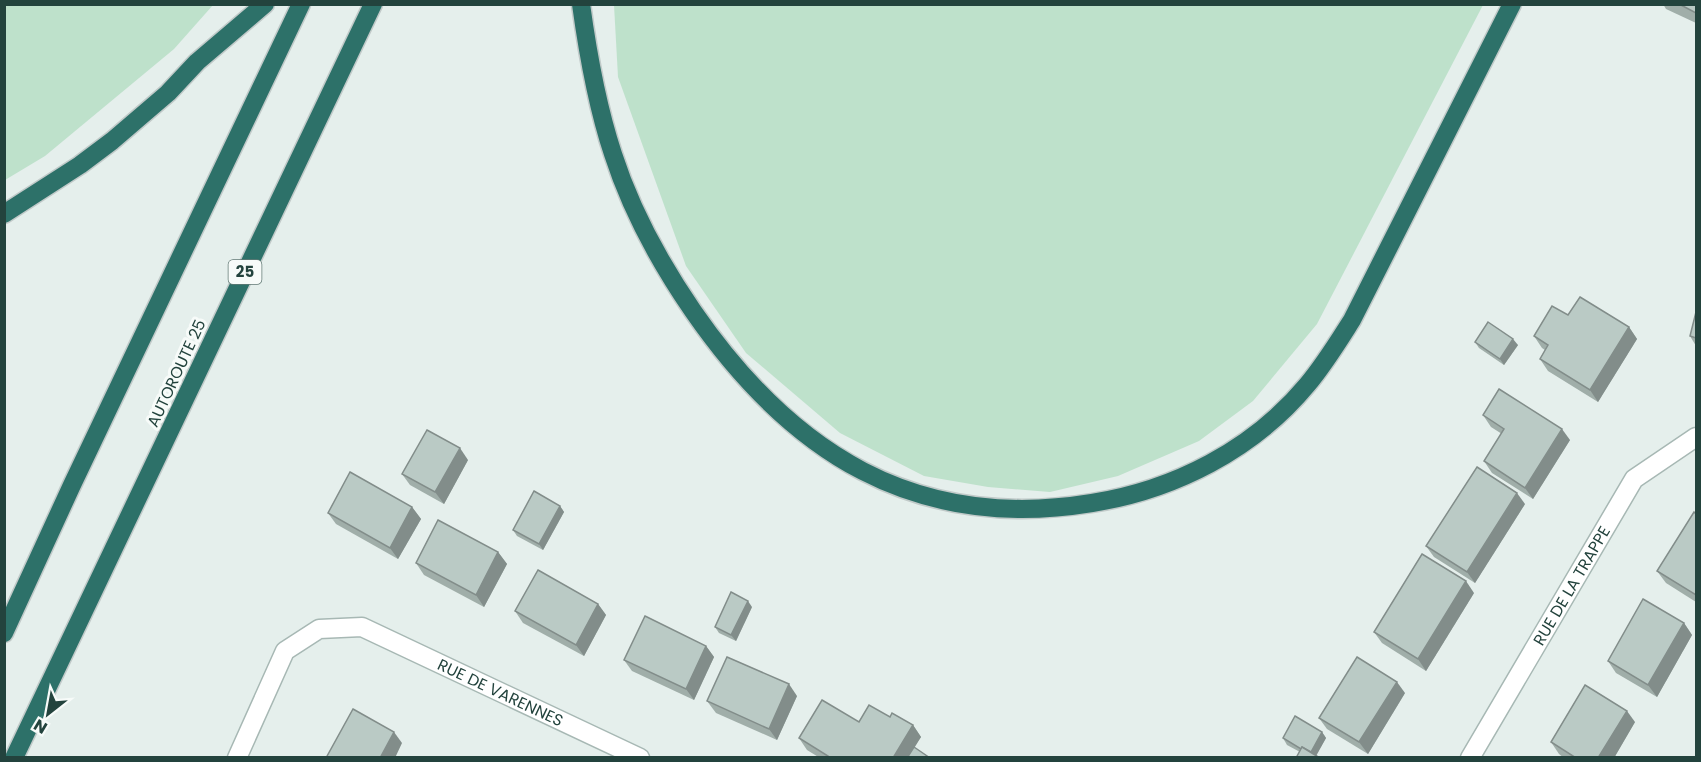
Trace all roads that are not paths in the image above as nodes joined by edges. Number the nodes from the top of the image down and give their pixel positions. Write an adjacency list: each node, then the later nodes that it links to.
1 (265, 4): 6 (highway)
2 (300, 4): 8 (highway)
3 (373, 4): 9 (highway, AUTOROUTE 25 / 25)
4 (580, 4): 5 (highway)
5 (1512, 4)
6 (4, 214)
7 (1696, 437): 12 (street, RUE DE LA TRAPPE)
8 (4, 633)
9 (14, 758)
10 (237, 758): 11 (street, RUE DE VARENNES)
11 (640, 758)
12 (1470, 758)

